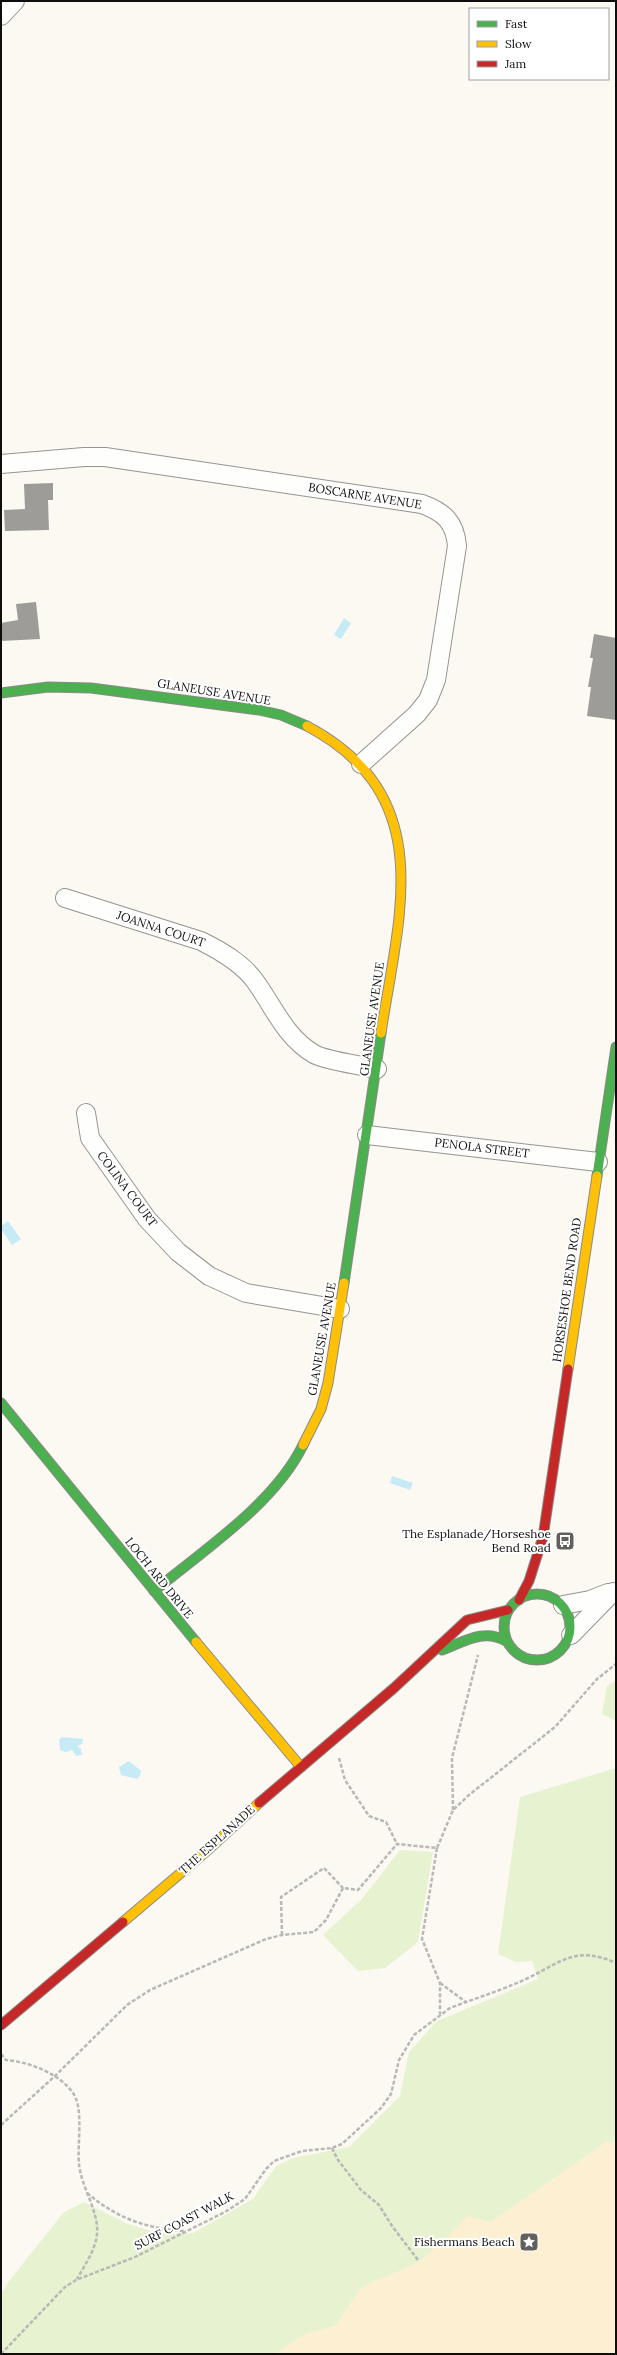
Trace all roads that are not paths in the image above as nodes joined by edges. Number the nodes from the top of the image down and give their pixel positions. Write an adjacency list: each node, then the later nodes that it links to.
1 (15, 1): 2 (street)
2 (1, 16)
3 (1, 464): 5 (street, BOSCARNE AVENUE)
4 (1, 693): 5 (street, GLANEUSE AVENUE)
5 (361, 764): 8 (street, GLANEUSE AVENUE)
6 (65, 898): 8 (street, JOANNA COURT)
7 (616, 1047): 11 (street, HORSESHOE BEND ROAD)
8 (377, 1068): 10 (street, GLANEUSE AVENUE)
9 (86, 1114): 12 (street, COLINA COURT)
10 (367, 1135): 11 (street, PENOLA STREET); 12 (street, GLANEUSE AVENUE)
11 (598, 1162): 14 (street, HORSESHOE BEND ROAD)
12 (340, 1309): 16 (street, GLANEUSE AVENUE)
13 (3, 1409): 16 (street, LOCH ARD DRIVE)
14 (543, 1537): 15 (street, HORSESHOE BEND ROAD); 19 (street, HORSESHOE BEND ROAD)
15 (544, 1566)
16 (154, 1591): 24 (street, LOCH ARD DRIVE)
17 (614, 1591): 18 (street); 21 (street)
18 (552, 1595): 19 (street); 21 (street)
19 (519, 1600): 20 (street)
20 (508, 1610): 22 (street); 23 (street, THE ESPLANADE)
21 (571, 1636): 22 (street)
22 (506, 1641): 23 (street, THE ESPLANADE)
23 (431, 1654): 24 (street, THE ESPLANADE)
24 (301, 1767): 25 (street, THE ESPLANADE)
25 (2, 2021)

